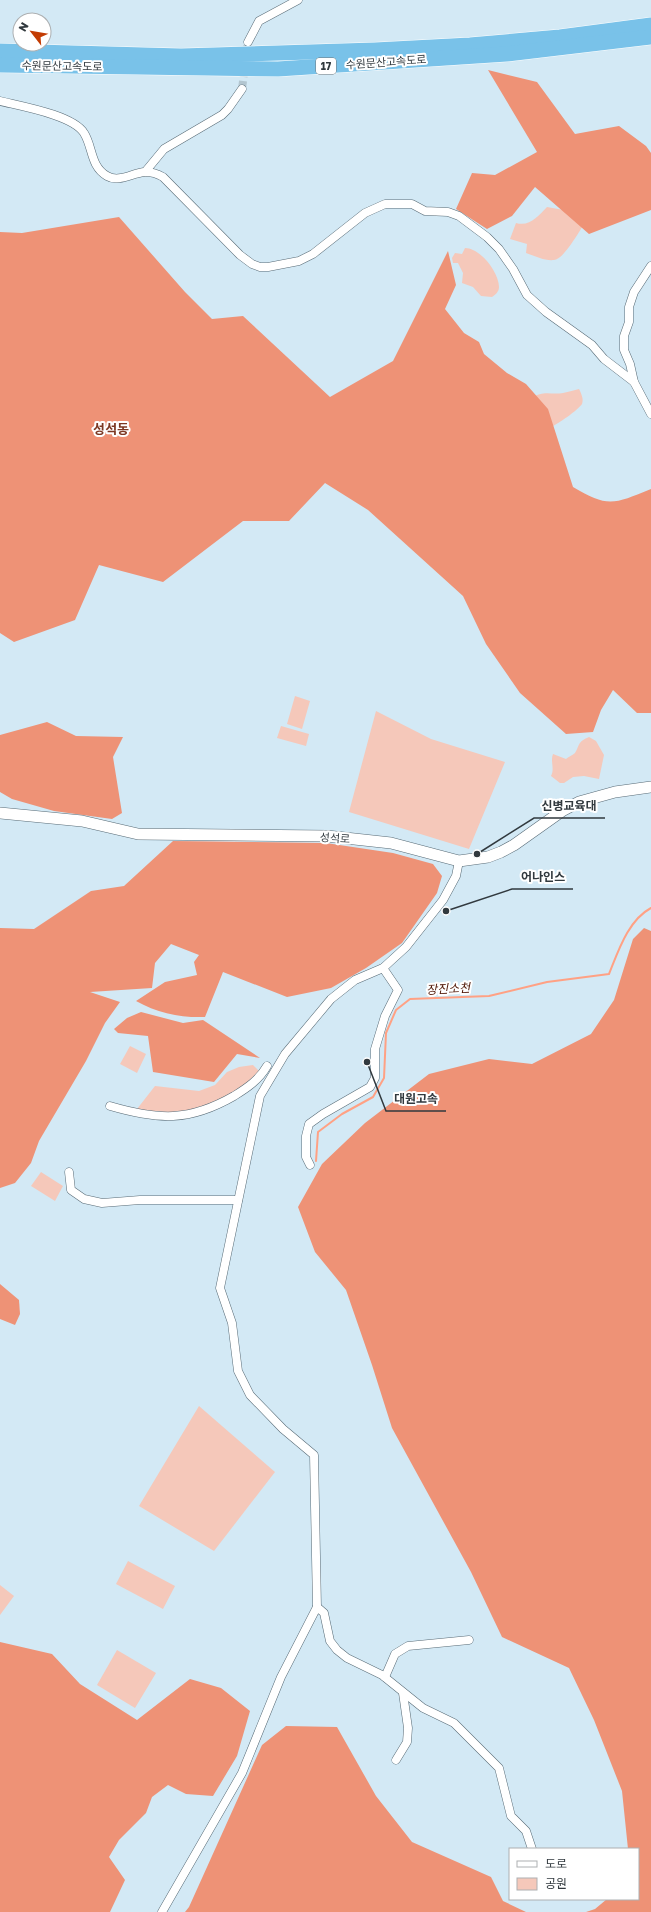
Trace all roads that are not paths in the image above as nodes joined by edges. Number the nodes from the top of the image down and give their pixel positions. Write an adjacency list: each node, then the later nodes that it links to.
1 (298, 0): 4 (street)
2 (651, 25): 5 (highway, 수원문산고속도로 / 17)
3 (651, 37): 6 (highway, 수원문산고속도로 / 17)
4 (248, 42)
5 (0, 51)
6 (0, 65)
7 (242, 89): 9 (street)
8 (0, 101): 9 (street)
9 (145, 172): 11 (street)
10 (651, 266): 11 (street)
11 (634, 382): 12 (street)
12 (651, 414)
13 (651, 787): 15 (street, 성석로)
14 (0, 813): 15 (street, 성석로)
15 (459, 861): 16 (street)
16 (383, 968): 19 (street); 21 (street)
17 (267, 1066): 18 (street)
18 (110, 1106)
19 (310, 1165)
20 (69, 1172): 21 (street)
21 (238, 1200): 22 (street)
22 (318, 1608): 24 (street); 28 (street)
23 (469, 1640): 24 (street)
24 (384, 1677): 25 (street)
25 (403, 1692): 26 (street); 27 (street)
26 (396, 1760)
27 (532, 1848)
28 (162, 1912)

